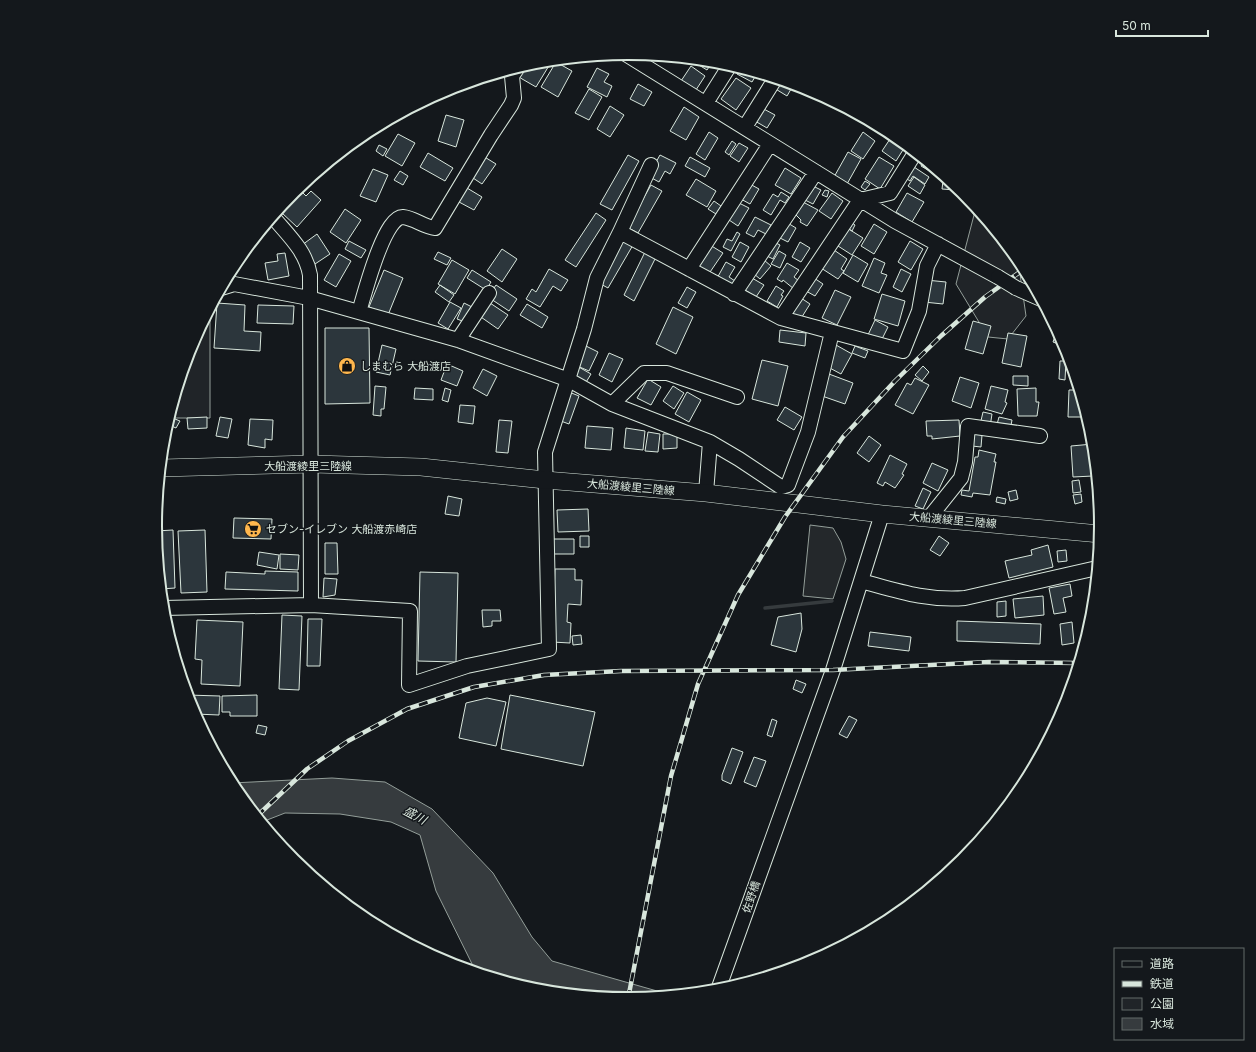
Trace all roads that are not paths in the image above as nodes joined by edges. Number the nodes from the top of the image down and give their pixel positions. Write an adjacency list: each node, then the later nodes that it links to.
1 (648, 61): 5 (street)
2 (726, 71): 5 (street)
3 (513, 75): 21 (street)
4 (772, 83): 6 (street)
5 (706, 103): 6 (street)
6 (744, 127): 7 (street)
7 (770, 144): 10 (street); 15 (street)
8 (912, 156): 11 (street)
9 (650, 165): 13 (street)
10 (816, 172): 11 (street); 18 (street)
11 (860, 200): 14 (street); 22 (street)
12 (276, 221): 20 (street)
13 (620, 232): 15 (street); 25 (street)
14 (938, 244): 19 (street, bridge); 23 (street)
15 (689, 270): 18 (street)
16 (229, 286): 20 (street)
17 (489, 293): 24 (street)
18 (734, 294): 22 (street)
19 (1034, 296)
20 (309, 298): 21 (street); 30 (street)
21 (359, 312): 24 (street)
22 (781, 318): 23 (street)
23 (832, 332): 29 (street)
24 (458, 340): 25 (street)
25 (569, 380): 27 (street); 32 (street)
26 (737, 396): 27 (street)
27 (612, 404): 29 (street)
28 (1040, 436): 35 (street)
29 (710, 442): 33 (street)
30 (312, 464): 31 (main road, 大船渡綾里三陸線); 32 (main road, 大船渡綾里三陸線); 39 (street)
31 (166, 468)
32 (545, 480): 33 (main road, 大船渡綾里三陸線); 39 (street)
33 (706, 493): 34 (main road, 大船渡綾里三陸線)
34 (882, 514): 35 (main road, 大船渡綾里三陸線); 38 (street, 佐野橋)
35 (929, 518): 36 (main road, 大船渡綾里三陸線)
36 (1094, 533)
37 (1092, 569): 38 (street)
38 (861, 581): 41 (street, 佐野橋)
39 (311, 605): 40 (street)
40 (169, 608)
41 (721, 983)

